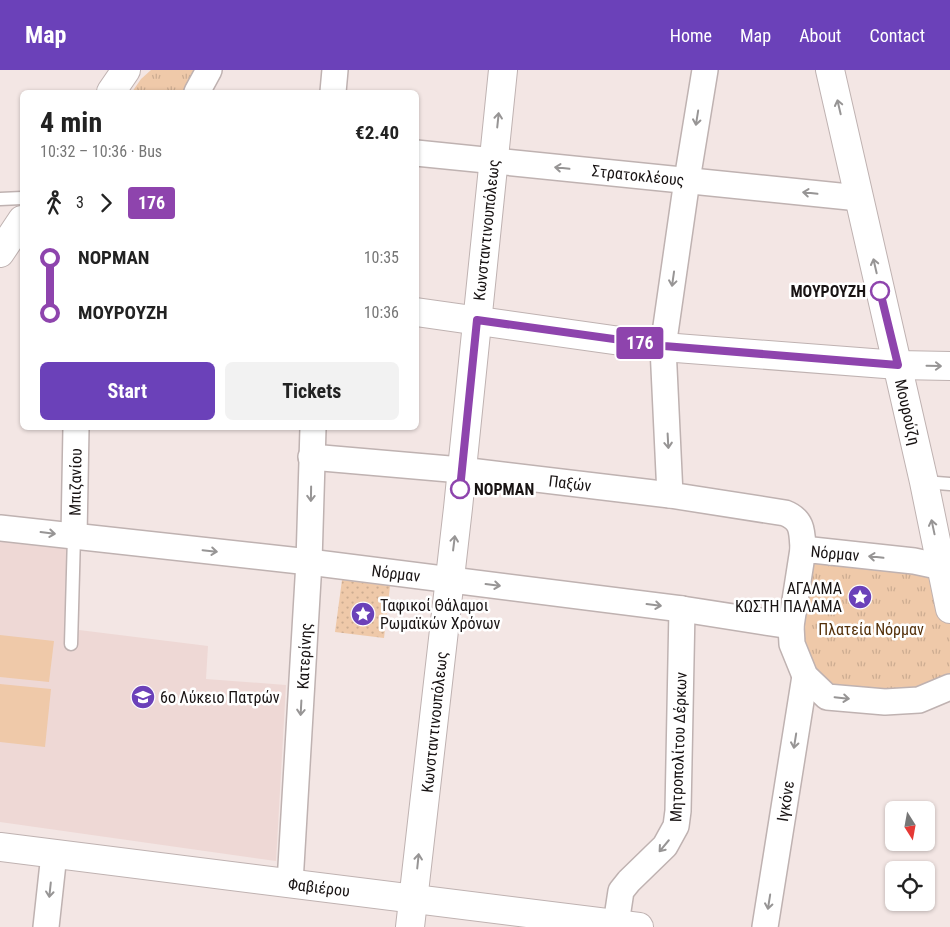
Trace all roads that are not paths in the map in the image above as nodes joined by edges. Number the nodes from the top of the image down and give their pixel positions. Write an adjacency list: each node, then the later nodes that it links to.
1 (126, 70): 7 (main road)
2 (209, 70): 8 (street)
3 (335, 70): 9 (street)
4 (503, 70): 11 (main road, Κωνσταντινουπόλεως, one-way to 4)
5 (705, 70): 12 (street, one-way to 12)
6 (830, 70): 14 (main road, Μουρούζη, one-way to 6)
7 (111, 90)
8 (198, 90)
9 (333, 90)
10 (419, 153): 11 (street, Στρατοκλέους)
11 (493, 161): 12 (street, Στρατοκλέους, one-way to 11); 19 (main road, Κωνσταντινουπόλεως)
12 (687, 180): 14 (street, Στρατοκλέους, one-way to 12); 20 (street, one-way to 20)
13 (20, 198): 15 (lane)
14 (859, 198): 21 (main road, Μουρούζη, one-way to 14)
15 (0, 199)
16 (20, 229): 17 (main road)
17 (0, 253)
18 (419, 312): 19 (main road)
19 (477, 320): 20 (main road); 26 (main road, Κωνσταντινουπόλεως)
20 (664, 346): 21 (main road); 28 (street, one-way to 28)
21 (898, 365): 22 (main road, one-way to 22); 27 (main road, Μουρούζη)
22 (950, 366)
23 (76, 430): 30 (street, Μπιζανίου)
24 (313, 430): 25 (street, Κατερίνης)
25 (311, 456): 26 (street, Παξών); 32 (street, Κατερίνης, one-way to 32)
26 (461, 470): 28 (street, Παξών); 34 (main road, Κωνσταντινουπόλεως, one-way to 26)
27 (937, 483): 33 (main road, Μουρούζη, one-way to 27)
28 (670, 495): 31 (street, Παξών)
29 (0, 528): 30 (street, Νόρμαν, one-way to 30)
30 (74, 536): 32 (street, Νόρμαν, one-way to 32); 38 (lane)
31 (803, 549): 33 (street, Νόρμαν, one-way to 31); 37 (street, Νόρμαν)
32 (309, 562): 34 (street, Νόρμαν); 43 (street, Κατερίνης, one-way to 43)
33 (942, 567): 36 (main road, Μουρούζη)
34 (450, 580): 35 (street, Νόρμαν, one-way to 35); 44 (main road, Κωνσταντινουπόλεως, one-way to 34)
35 (682, 609): 37 (street, Νόρμαν); 45 (street, Μητροπολίτου Δέρκων, one-way to 45)
36 (950, 609)
37 (791, 626): 39 (street, Νόρμαν)
38 (71, 644)
39 (805, 676): 40 (street, Νόρμαν, one-way to 40); 48 (street, Ιγκόνε, one-way to 48)
40 (950, 686)
41 (0, 847): 42 (main road, Φαβιέρου)
42 (54, 854): 43 (main road, Φαβιέρου); 46 (street, one-way to 46)
43 (290, 884): 44 (main road, Φαβιέρου)
44 (414, 899): 45 (main road, Φαβιέρου); 47 (main road, Κωνσταντινουπόλεως)
45 (627, 926)
46 (46, 927)
47 (410, 927)
48 (765, 927)

